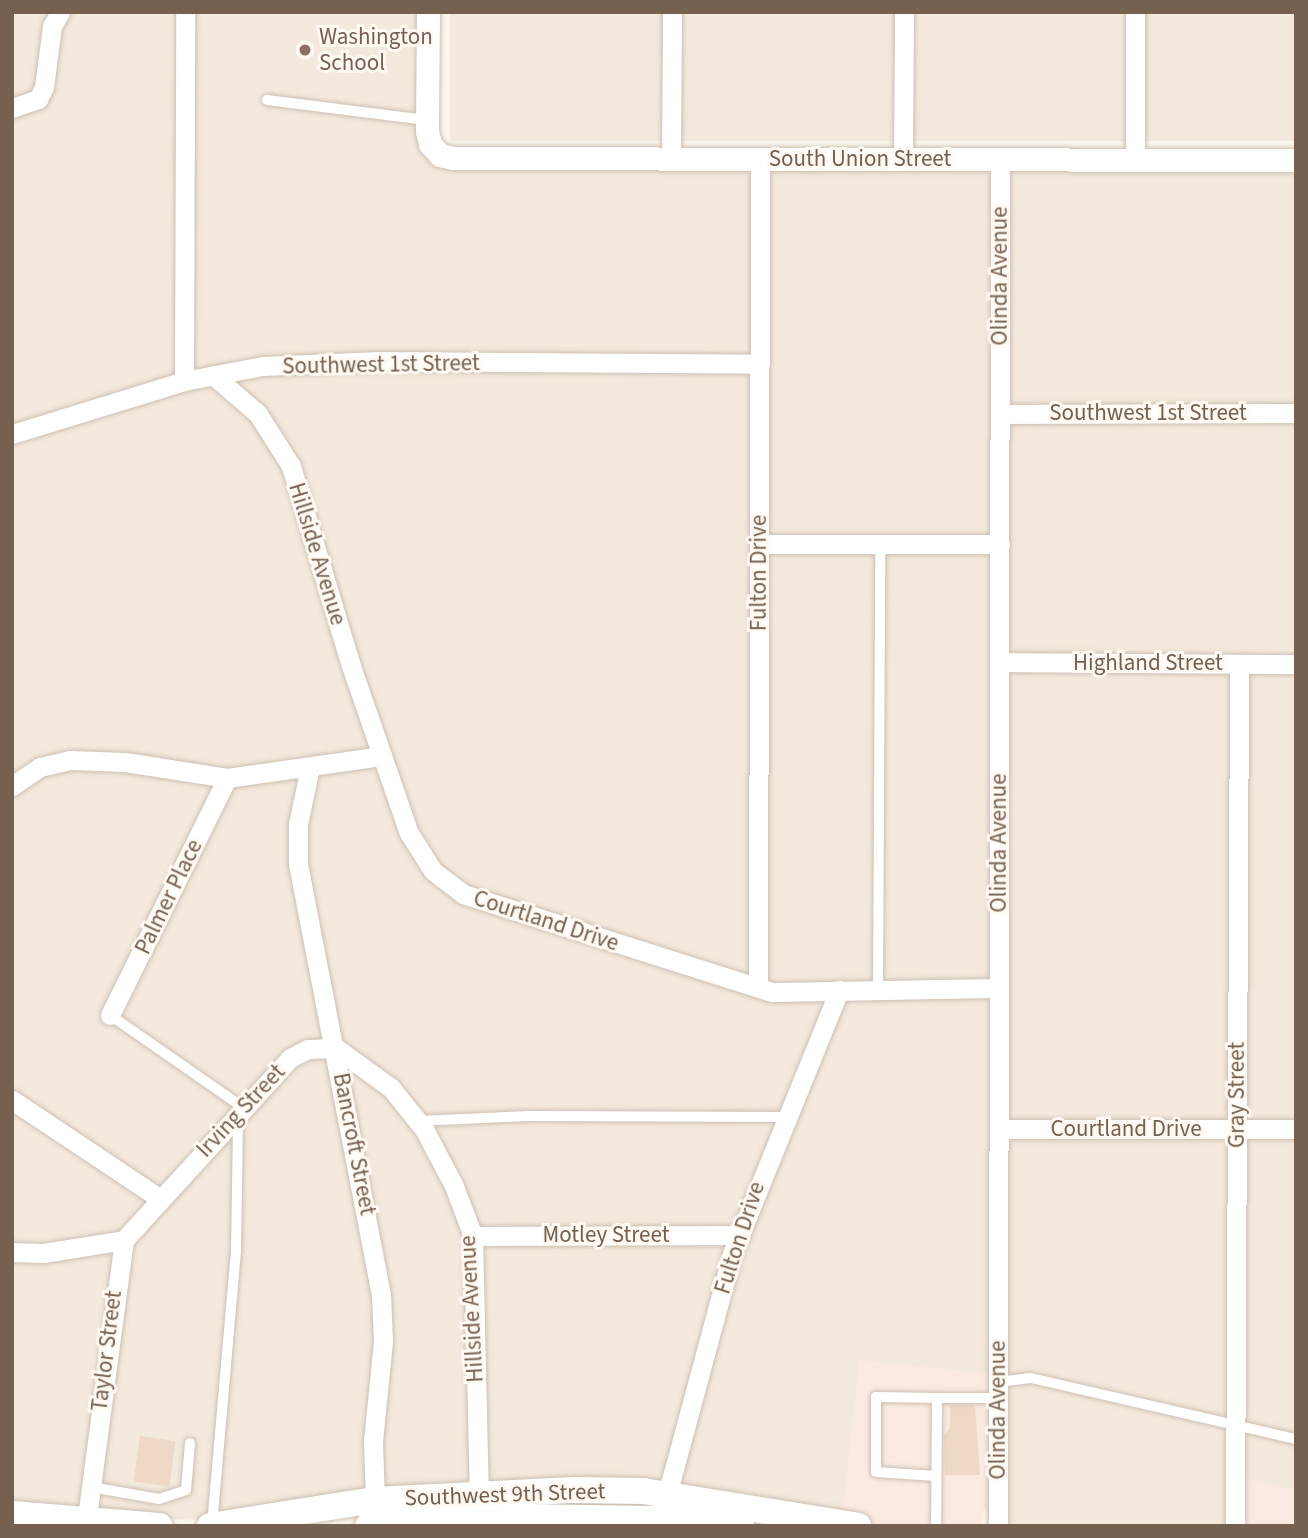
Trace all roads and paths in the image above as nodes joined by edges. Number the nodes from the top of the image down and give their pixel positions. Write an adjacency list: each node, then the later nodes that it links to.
1 (60, 12): 8 (street)
2 (185, 12): 18 (street)
3 (428, 12): 9 (street)
4 (672, 12): 10 (street)
5 (904, 12): 12 (street)
6 (1135, 12): 14 (street)
7 (267, 100): 9 (lane)
8 (12, 108)
9 (427, 120): 10 (street, South Union Street)
10 (671, 159): 11 (street, South Union Street)
11 (760, 159): 12 (street, South Union Street); 16 (street, Fulton Drive)
12 (903, 159): 13 (street, South Union Street)
13 (1000, 159): 14 (street, South Union Street); 20 (street, Olinda Avenue)
14 (1135, 160): 15 (street, South Union Street)
15 (1296, 160)
16 (760, 364): 17 (street, Southwest 1st Street); 22 (street, Fulton Drive)
17 (213, 376): 18 (street, Southwest 1st Street); 28 (street, Hillside Avenue)
18 (184, 381): 21 (street, Southwest 1st Street)
19 (1296, 412): 20 (street, Southwest 1st Street)
20 (1000, 414): 24 (street, Olinda Avenue)
21 (12, 434)
22 (760, 544): 23 (street); 32 (street, Fulton Drive)
23 (880, 544): 24 (street); 35 (lane)
24 (1000, 544): 25 (street, Olinda Avenue)
25 (1000, 662): 26 (street, Highland Street); 33 (street, Olinda Avenue)
26 (1239, 664): 27 (street, Highland Street); 43 (street, Gray Street)
27 (1296, 664)
28 (382, 756): 29 (street); 32 (street, Courtland Drive)
29 (310, 767): 30 (street); 37 (street, Bancroft Street)
30 (227, 778): 31 (street); 36 (street, Palmer Place)
31 (12, 786)
32 (758, 987): 34 (street, Courtland Drive)
33 (999, 988): 35 (street, Courtland Drive); 42 (street, Olinda Avenue)
34 (839, 990): 35 (street, Courtland Drive); 40 (street, Fulton Drive)
35 (878, 990)
36 (110, 1015): 39 (lane)
37 (336, 1048): 39 (street, Irving Street); 41 (street, Hillside Avenue); 62 (street, Bancroft Street)
38 (12, 1100): 45 (street)
39 (241, 1111): 45 (street, Irving Street); 64 (lane)
40 (786, 1116): 41 (lane); 46 (street, Fulton Drive)
41 (418, 1122): 47 (street, Hillside Avenue)
42 (999, 1129): 43 (street, Courtland Drive); 50 (street, Olinda Avenue)
43 (1237, 1129): 44 (street, Courtland Drive); 52 (street, Gray Street)
44 (1296, 1129)
45 (159, 1198): 48 (street)
46 (739, 1235): 47 (street, Motley Street); 58 (street, Fulton Drive)
47 (473, 1236): 57 (street, Hillside Avenue)
48 (124, 1240): 49 (street); 56 (street, Taylor Street)
49 (12, 1252)
50 (999, 1390): 51 (lane); 52 (lane); 69 (street, Olinda Avenue)
51 (937, 1398): 55 (lane); 55 (lane)
52 (1235, 1424): 53 (lane); 70 (street, Gray Street)
53 (1296, 1439)
54 (190, 1443): 56 (lane)
55 (936, 1476): 68 (lane)
56 (91, 1487): 60 (street, Taylor Street)
57 (479, 1493): 58 (main road, Southwest 9th Street); 62 (main road, Southwest 9th Street)
58 (667, 1495): 63 (main road, Southwest 9th Street)
59 (12, 1514): 60 (main road)
60 (87, 1517): 65 (main road)
61 (514, 1517): 62 (main road, Southwest 9th Street); 63 (main road, Southwest 9th Street); 66 (main road)
62 (375, 1519): 64 (main road, Southwest 9th Street)
63 (799, 1520): 67 (main road, Southwest 9th Street)
64 (211, 1525)
65 (160, 1526)
66 (457, 1526)
67 (858, 1526)
68 (936, 1526)
69 (998, 1526)
70 (1235, 1526)

